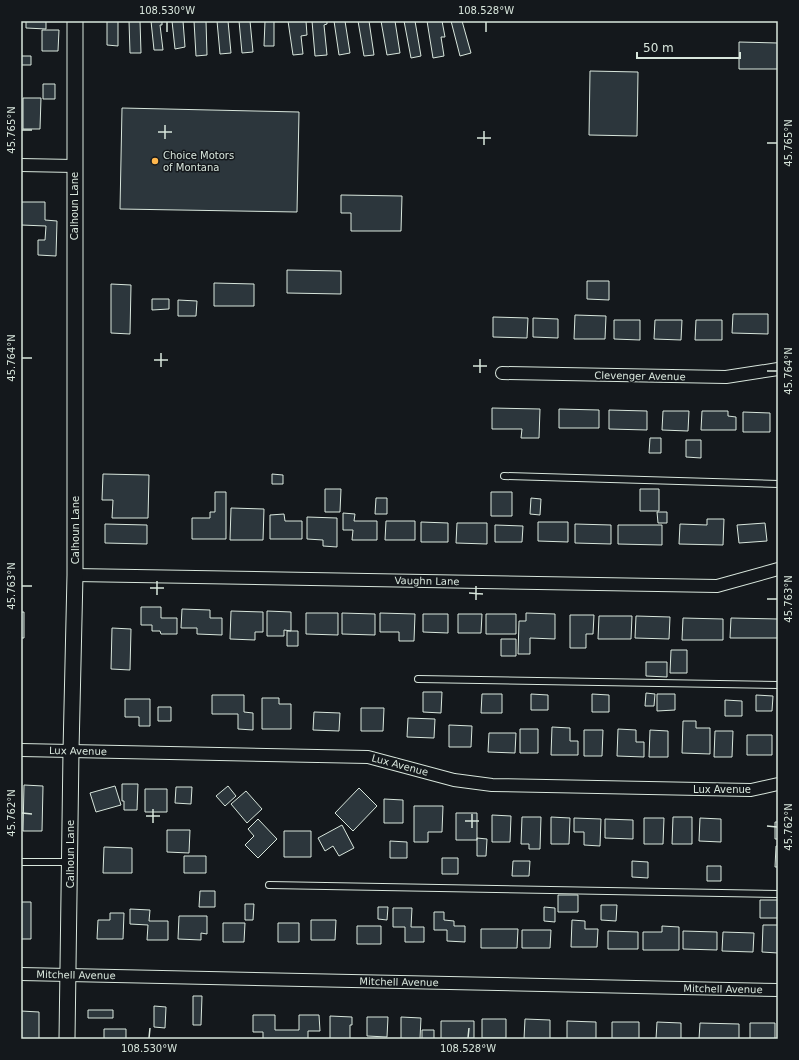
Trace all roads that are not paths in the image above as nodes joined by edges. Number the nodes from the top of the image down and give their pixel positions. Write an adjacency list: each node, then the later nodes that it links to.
1 (75, 21): 3 (street, Calhoun Lane)
2 (21, 165): 3 (street)
3 (74, 166): 9 (street, Calhoun Lane)
4 (778, 369): 5 (street, Clevenger Avenue)
5 (502, 373)
6 (504, 476): 7 (lane)
7 (778, 484)
8 (778, 570): 9 (street, Vaughn Lane)
9 (75, 575): 13 (street, Calhoun Lane)
10 (418, 679): 11 (lane)
11 (778, 685)
12 (21, 750): 13 (street, Lux Avenue)
13 (71, 751): 14 (street, Lux Avenue); 16 (street, Calhoun Lane)
14 (778, 784)
15 (21, 862): 16 (lane)
16 (70, 862): 20 (street, Calhoun Lane)
17 (269, 885): 18 (lane)
18 (778, 894)
19 (21, 974): 20 (street, Mitchell Avenue)
20 (69, 975): 21 (street, Mitchell Avenue); 22 (street, Calhoun Lane)
21 (778, 990)
22 (67, 1039)

